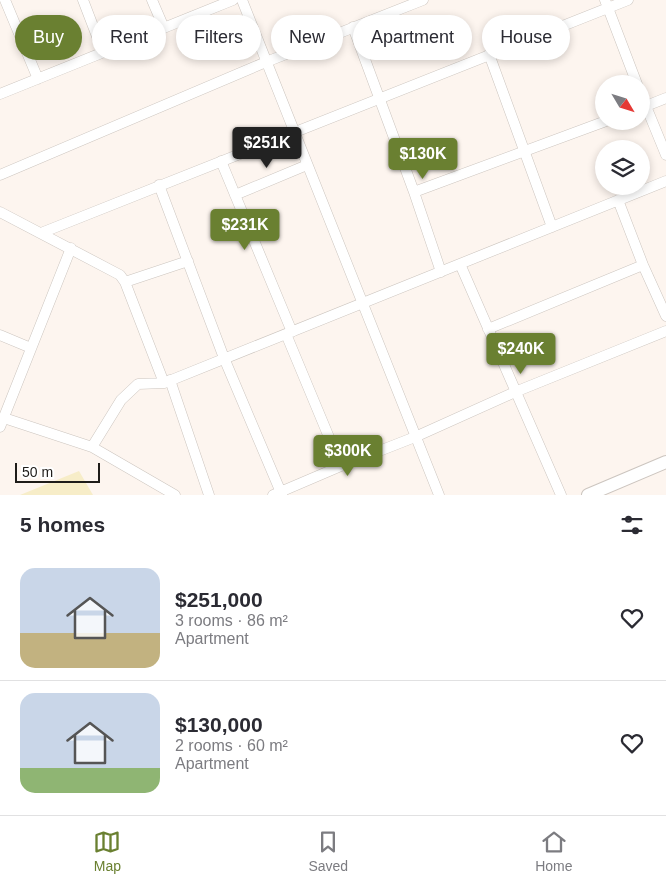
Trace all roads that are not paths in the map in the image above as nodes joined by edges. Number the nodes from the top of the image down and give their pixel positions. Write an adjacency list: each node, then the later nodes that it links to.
1 (6, 0): 21 (street)
2 (83, 0): 12 (street)
3 (152, 0): 9 (street)
4 (233, 0): 13 (street)
5 (242, 0): 19 (street)
6 (423, 0): 10 (street)
7 (628, 0): 8 (street)
8 (606, 4): 11 (street); 20 (street)
9 (158, 15)
10 (386, 15)
11 (570, 19)
12 (92, 23)
13 (166, 27)
14 (353, 28): 19 (street)
15 (92, 57): 21 (street)
16 (482, 57): 23 (street)
17 (365, 60): 23 (street)
18 (491, 60): 29 (street)
19 (266, 62): 28 (street); 33 (street)
20 (634, 75)
21 (38, 79): 22 (street)
22 (0, 94)
23 (379, 98): 28 (street); 36 (street)
24 (666, 98): 25 (street)
25 (650, 105)
26 (650, 120): 30 (street)
27 (595, 125): 29 (street)
28 (294, 131): 31 (street); 32 (street)
29 (524, 152): 36 (street); 40 (street)
30 (666, 155)
31 (221, 160): 35 (street); 37 (street)
32 (307, 165): 37 (street); 48 (street)
33 (0, 175)
34 (666, 181): 38 (street)
35 (159, 185): 41 (street); 43 (street)
36 (414, 192): 46 (street)
37 (235, 195): 52 (street)
38 (618, 200): 40 (street); 45 (street)
39 (0, 212): 41 (street)
40 (552, 227): 44 (street)
41 (41, 233): 42 (street)
42 (71, 248): 47 (street); 54 (street)
43 (188, 261): 47 (street); 55 (street)
44 (460, 264): 46 (street); 50 (street)
45 (644, 265): 49 (street); 50 (street)
46 (441, 272): 48 (street)
47 (126, 282): 56 (street)
48 (362, 304): 52 (street); 59 (street)
49 (666, 316)
50 (488, 329): 57 (street)
51 (666, 332): 57 (street)
52 (289, 333): 55 (street); 62 (street)
53 (0, 335): 54 (street)
54 (31, 348): 58 (street)
55 (224, 358): 56 (street); 63 (street)
56 (167, 381): 60 (street); 65 (street)
57 (515, 392): 59 (street); 67 (street)
58 (2, 422): 60 (street)
59 (415, 438): 62 (street); 66 (street)
60 (92, 447): 64 (street)
61 (666, 462): 68 (street)
62 (340, 466): 63 (street)
63 (279, 494)
64 (175, 495)
65 (209, 495)
66 (439, 495)
67 (561, 495)
68 (588, 495)

